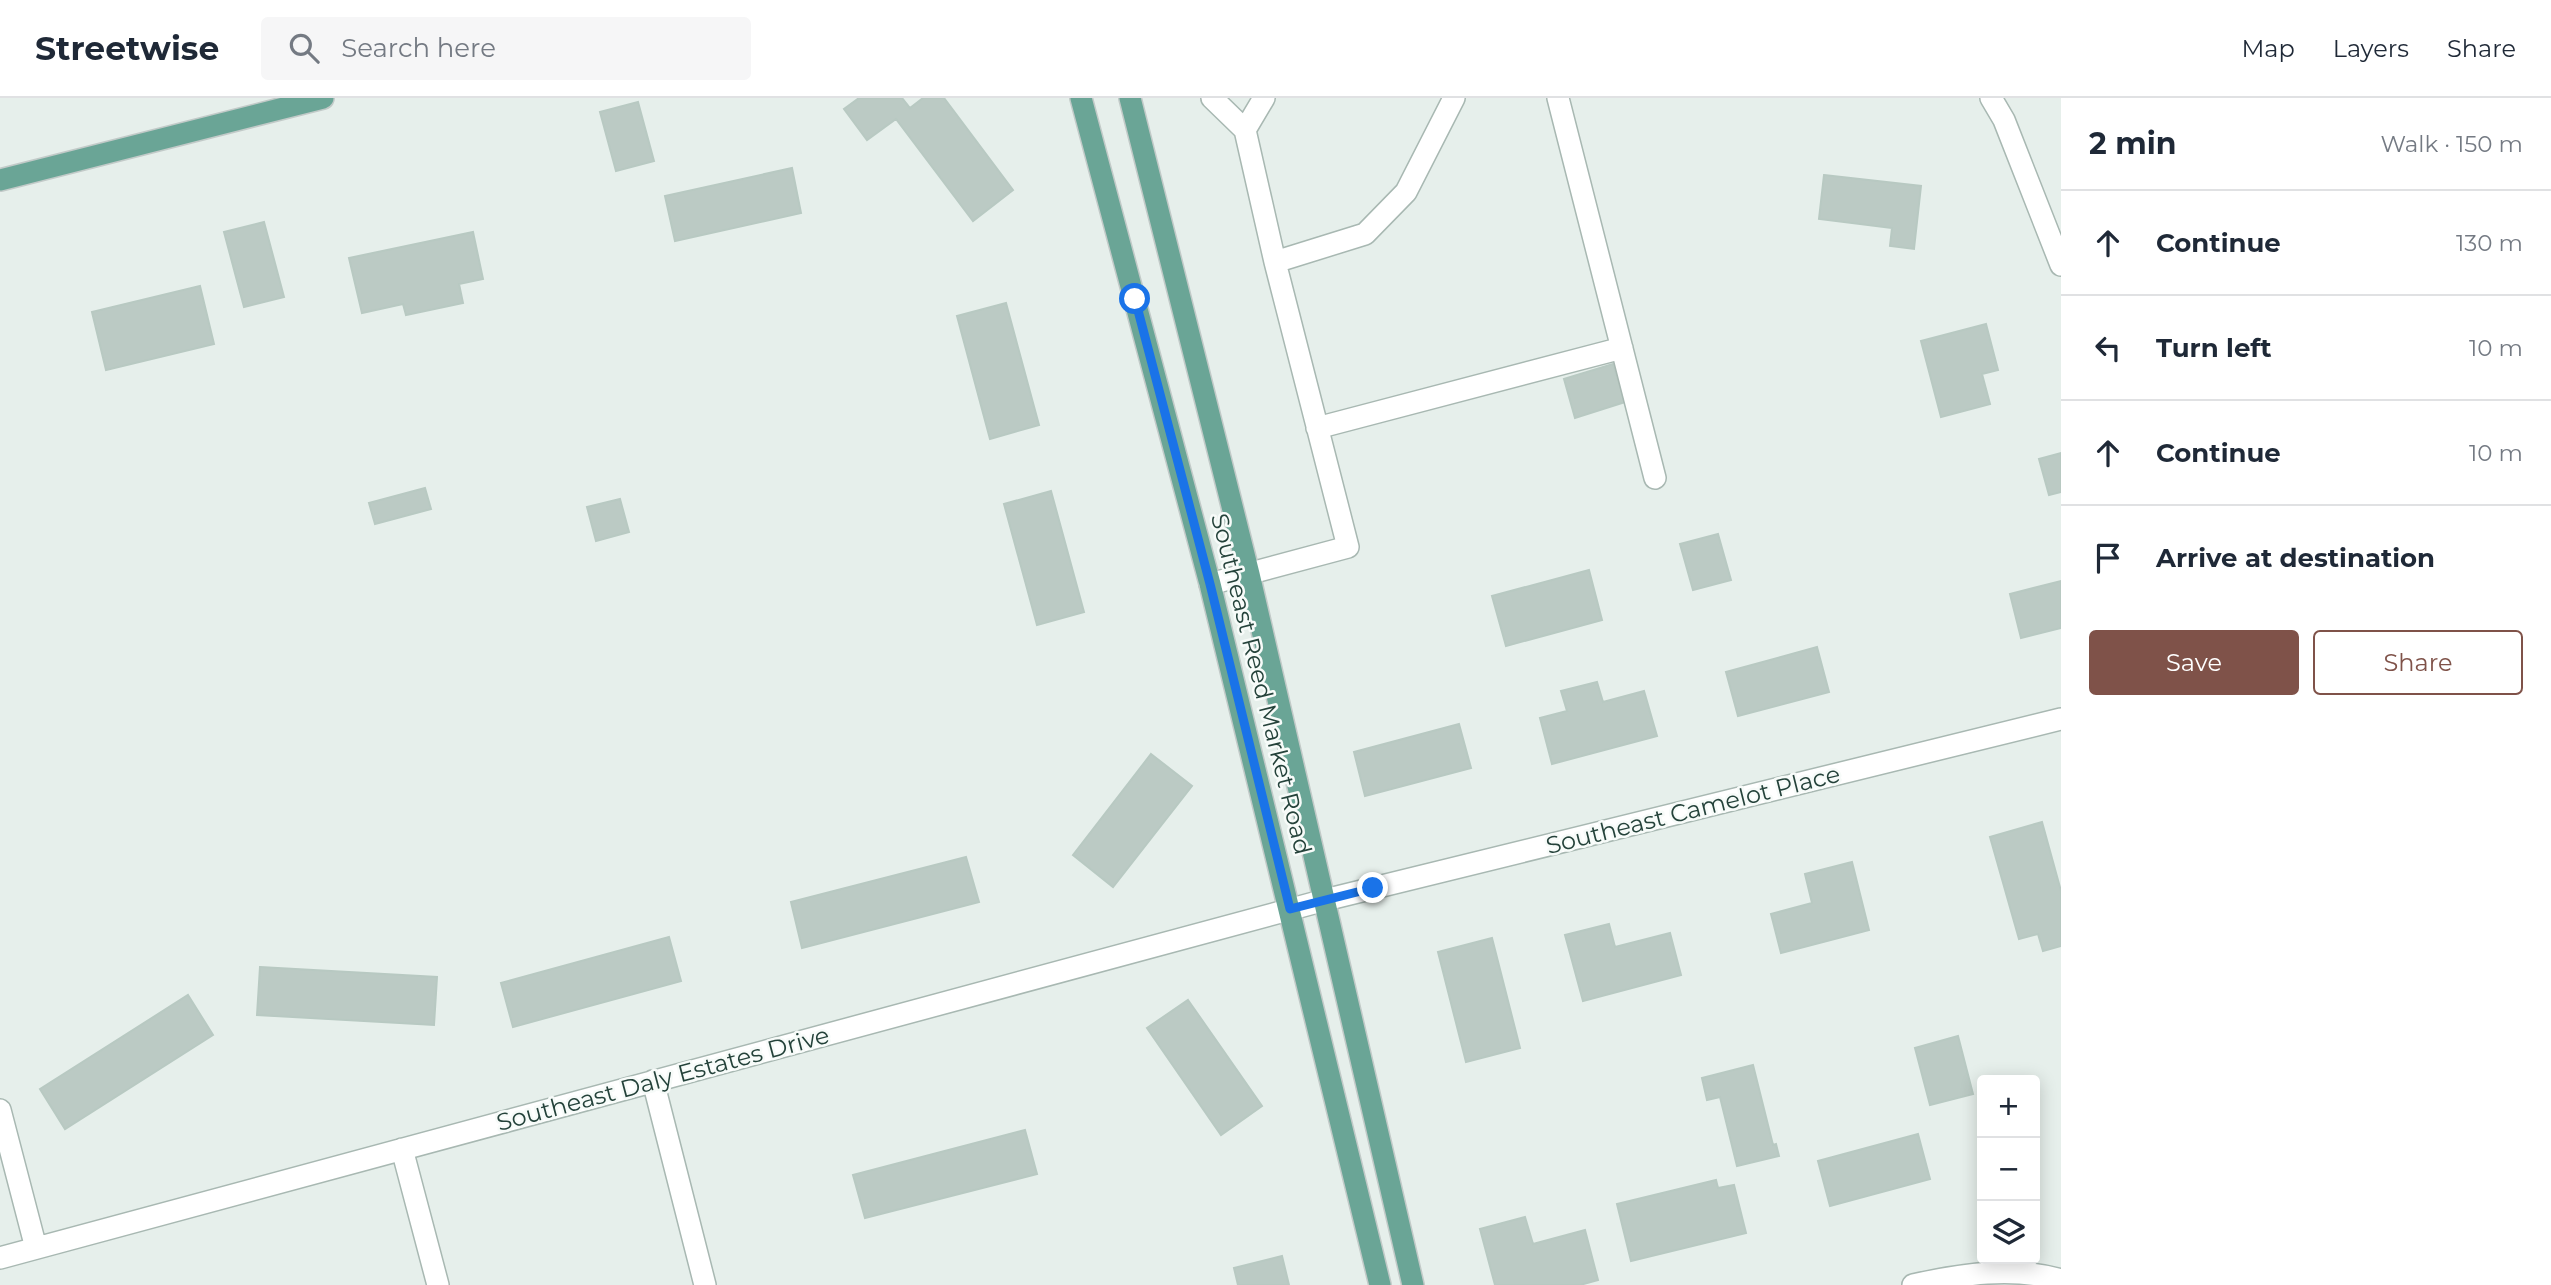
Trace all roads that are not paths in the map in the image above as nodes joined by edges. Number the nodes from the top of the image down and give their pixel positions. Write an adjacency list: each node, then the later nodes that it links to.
1 (323, 98): 10 (main road)
2 (1081, 98): 17 (main road, Southeast Reed Market Road)
3 (1130, 98): 16 (main road, Southeast Reed Market Road)
4 (1212, 98): 9 (street)
5 (1264, 98): 9 (street)
6 (1454, 98): 11 (street)
7 (1558, 98): 13 (street)
8 (1991, 98): 12 (street)
9 (1245, 130): 11 (street)
10 (0, 180)
11 (1275, 262): 14 (street)
12 (2061, 265)
13 (1622, 348): 14 (street); 15 (street)
14 (1317, 428): 16 (street)
15 (1655, 478)
16 (1249, 574): 17 (street); 19 (main road, Southeast Reed Market Road)
17 (1210, 584): 20 (main road, Southeast Reed Market Road)
18 (2061, 719): 19 (street, Southeast Camelot Place)
19 (1325, 900): 20 (street, Southeast Daly Estates Drive); 30 (main road, Southeast Reed Market Road)
20 (1290, 909): 21 (street, Southeast Daly Estates Drive); 29 (main road, Southeast Reed Market Road)
21 (653, 1081): 23 (street, Southeast Daly Estates Drive); 28 (street)
22 (0, 1110): 24 (street)
23 (402, 1149): 24 (street, Southeast Daly Estates Drive); 27 (street)
24 (36, 1248): 25 (street, Southeast Daly Estates Drive)
25 (0, 1258)
26 (2061, 1280): 31 (street)
27 (438, 1285)
28 (705, 1285)
29 (1380, 1285)
30 (1413, 1285)
31 (1913, 1285)

